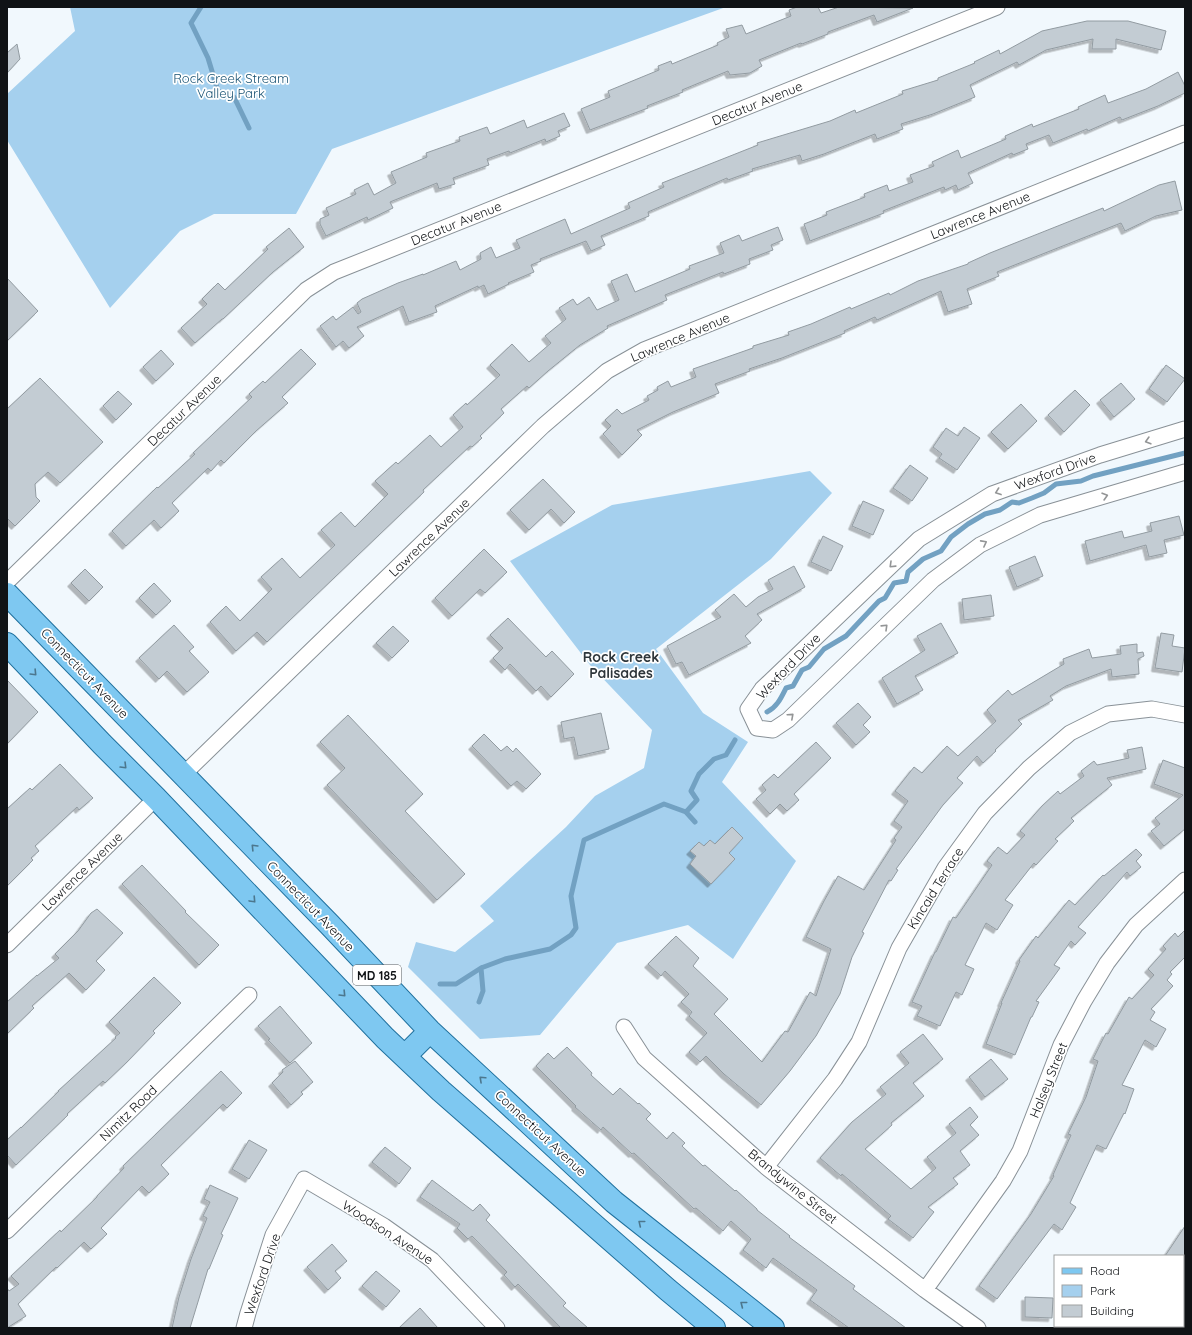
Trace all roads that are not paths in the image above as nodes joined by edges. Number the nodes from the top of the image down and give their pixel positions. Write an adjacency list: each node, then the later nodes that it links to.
1 (997, 7): 5 (street, Decatur Avenue)
2 (1185, 132): 9 (street, Lawrence Avenue)
3 (1185, 429): 4 (street, Wexford Drive, one-way to 4)
4 (1185, 472)
5 (7, 582)
6 (7, 594): 9 (main road, Connecticut Avenue / MD 185)
7 (7, 644): 10 (main road, MD 185, one-way to 10)
8 (1185, 715): 17 (street, Kincaid Terrace)
9 (183, 775): 15 (main road, Connecticut Avenue / MD 185, one-way to 9)
10 (156, 798): 12 (street, Lawrence Avenue); 16 (main road, MD 185, one-way to 16)
11 (1185, 880): 20 (street, Halsey Street)
12 (7, 944)
13 (249, 995): 19 (street, Nimitz Road)
14 (624, 1027): 17 (street, Brandywine Street)
15 (430, 1031): 16 (main road); 24 (main road, Connecticut Avenue / MD 185, one-way to 15)
16 (404, 1056): 23 (main road, MD 185)
17 (766, 1167): 20 (street, Brandywine Street)
18 (304, 1179): 21 (street, Wexford Drive); 22 (street, Woodson Avenue)
19 (7, 1231)
20 (925, 1290): 25 (street, Brandywine Street)
21 (244, 1328)
22 (497, 1328)
23 (714, 1328)
24 (773, 1328)
25 (978, 1328)

